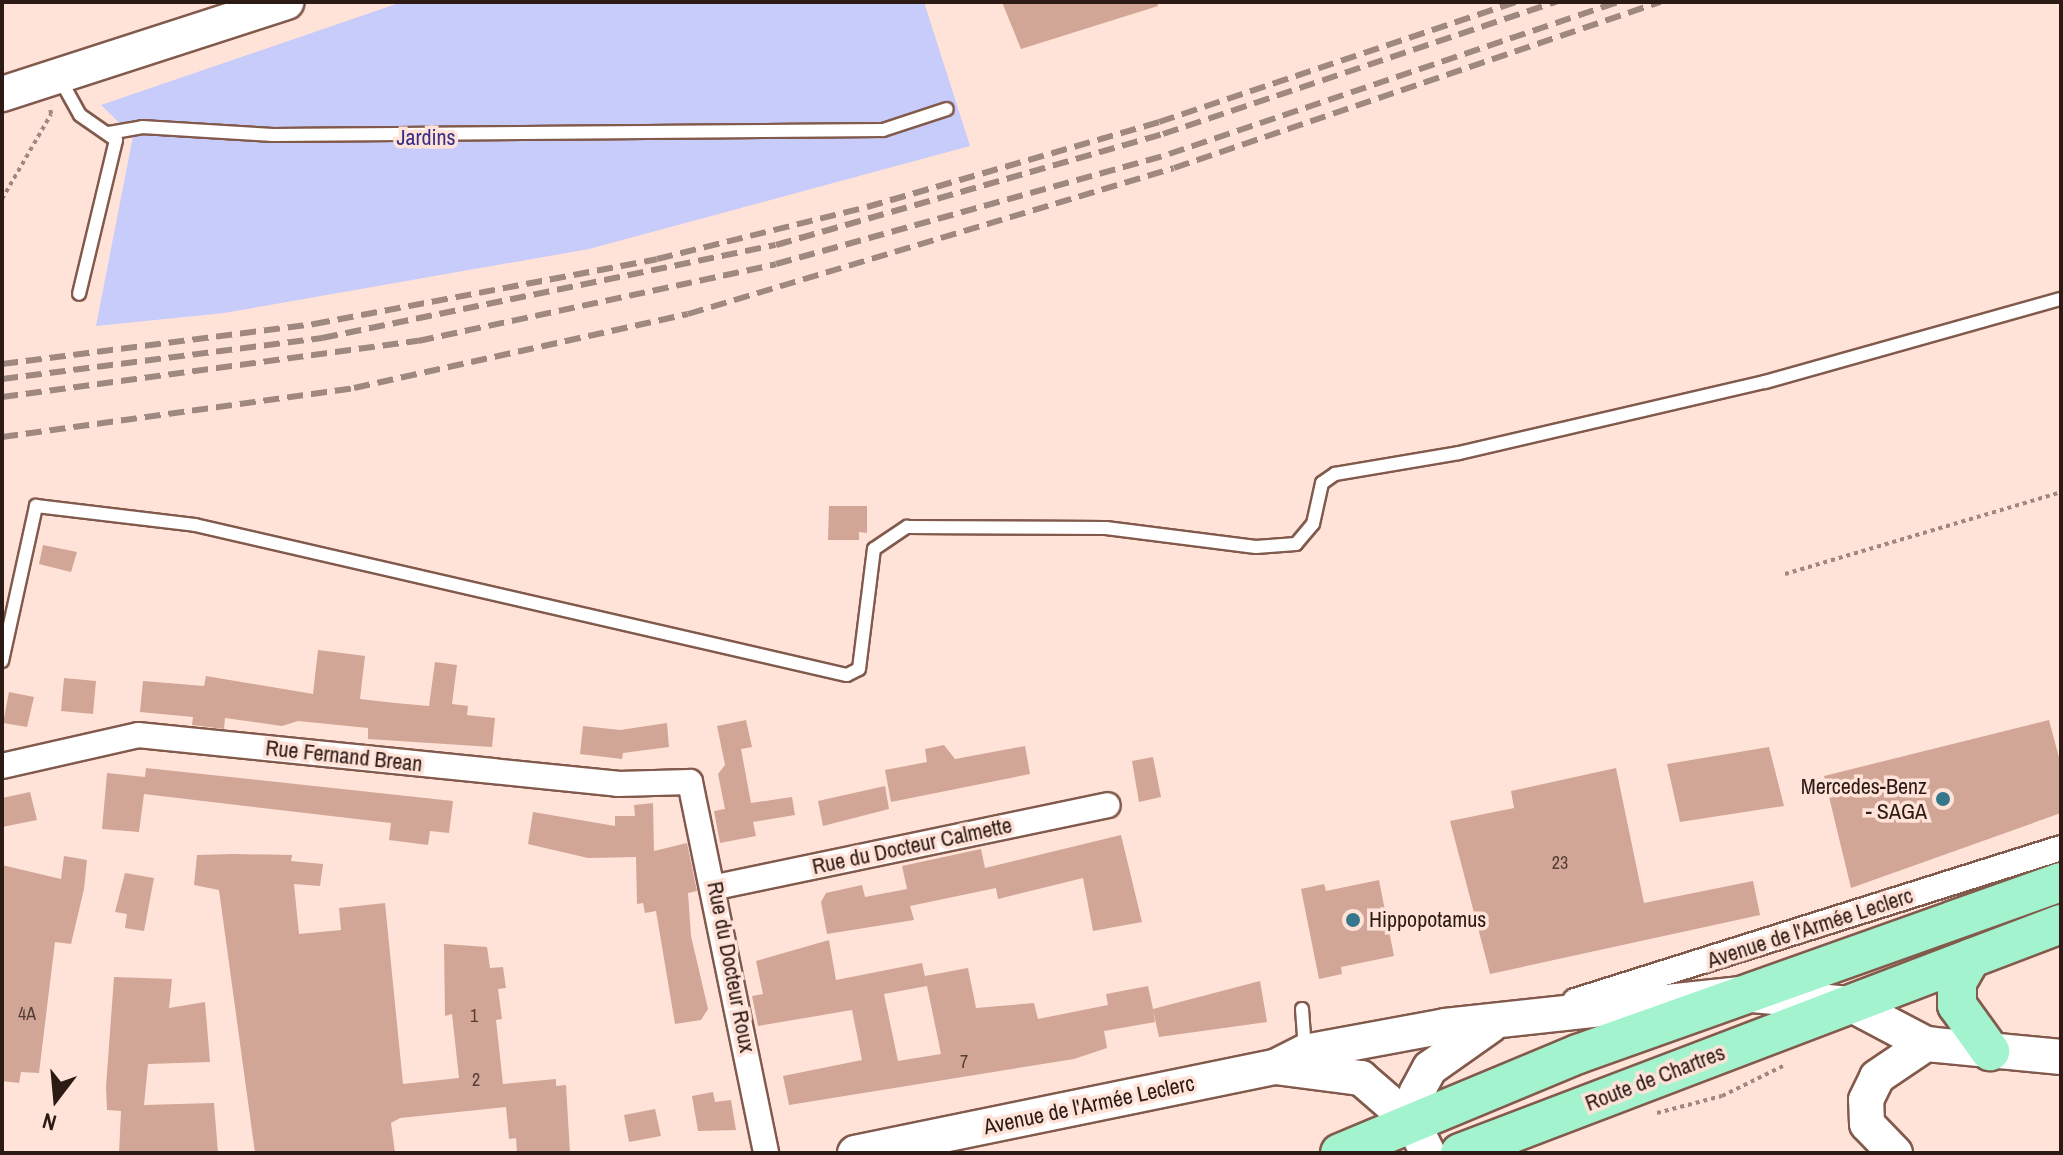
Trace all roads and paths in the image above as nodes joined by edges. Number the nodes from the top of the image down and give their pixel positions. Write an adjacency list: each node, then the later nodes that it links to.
1 (287, 2): 2 (street)
2 (52, 78): 3 (street); 5 (lane); 6 (path)
3 (2, 94)
4 (947, 109): 5 (lane)
5 (109, 133): 7 (lane)
6 (2, 199)
7 (79, 294)
8 (2061, 299): 11 (lane)
9 (2061, 492): 10 (path)
10 (1785, 574)
11 (2, 661)
12 (2, 766): 13 (street, Rue Fernand Brean)
13 (690, 782): 17 (street, Rue du Docteur Roux)
14 (1108, 805): 17 (street, Rue du Docteur Calmette)
15 (2061, 848): 23 (street, Avenue de l'Armée Leclerc)
16 (2061, 882): 20 (main road, Route de Chartres)
17 (716, 887): 30 (street, Rue du Docteur Roux)
18 (2061, 924): 19 (main road, Route de Chartres)
19 (1971, 958): 21 (main road, Route de Chartres); 26 (main road)
20 (1741, 994): 21 (street, Route de Chartres); 23 (street, Avenue de l'Armée Leclerc); 29 (main road, Route de Chartres)
21 (1850, 1004): 25 (street); 33 (main road, Route de Chartres)
22 (1302, 1009): 28 (lane)
23 (1562, 1013): 24 (street, Avenue de l'Armée Leclerc)
24 (1498, 1021): 28 (street, Avenue de l'Armée Leclerc); 29 (street, Avenue de l'Armée Leclerc)
25 (1926, 1044): 26 (street); 34 (street)
26 (1990, 1051): 27 (street)
27 (2061, 1057)
28 (1297, 1062): 29 (street, Avenue de l'Armée Leclerc); 31 (street, Avenue de l'Armée Leclerc)
29 (1420, 1138): 32 (main road, Route de Chartres)
30 (766, 1153)
31 (855, 1153)
32 (1340, 1153)
33 (1460, 1153)
34 (1895, 1153)

